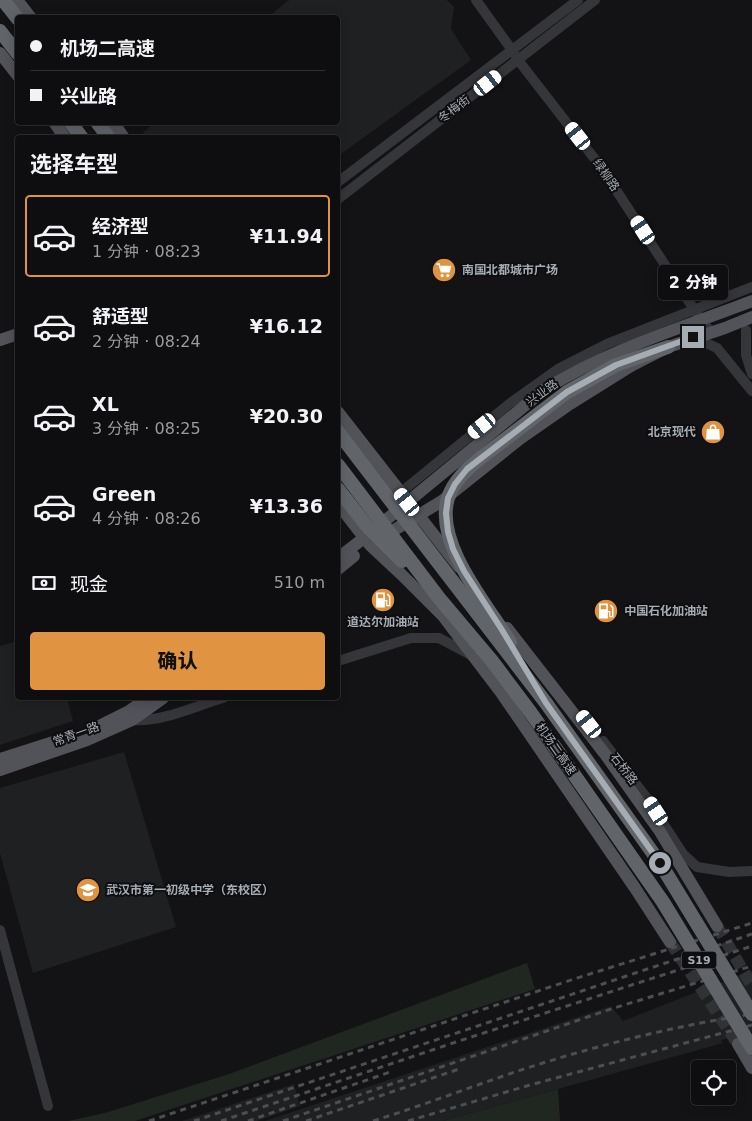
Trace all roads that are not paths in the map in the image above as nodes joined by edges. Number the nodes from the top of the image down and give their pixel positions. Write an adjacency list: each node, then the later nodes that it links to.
1 (3, 0): 6 (highway)
2 (17, 0): 7 (main road)
3 (476, 0): 10 (street, 绿柳路)
4 (578, 0): 10 (street, 冬梅街)
5 (595, 0): 12 (street, 冬梅街)
6 (15, 15)
7 (29, 15)
8 (0, 31): 9 (highway)
9 (15, 50)
10 (512, 50): 12 (street, 绿柳路); 14 (street, 冬梅街)
11 (0, 53): 13 (main road)
12 (518, 60): 15 (street, 冬梅街); 18 (street, 绿柳路)
13 (15, 72)
14 (340, 180)
15 (340, 197)
16 (752, 287): 18 (street)
17 (752, 301): 20 (main road, 兴业路)
18 (694, 309): 20 (street, 绿柳路); 34 (street)
19 (752, 317): 21 (main road, 兴业路)
20 (702, 320): 23 (street, 绿柳路); 34 (main road, 兴业路)
21 (725, 328): 22 (street); 23 (main road, 兴业路)
22 (749, 330): 28 (street)
23 (711, 332): 25 (main road, 兴业路)
24 (15, 335): 26 (main road)
25 (693, 337): 27 (main road, 兴业路); 29 (street)
26 (0, 340)
27 (668, 347): 36 (main road, 兴业路); 47 (highway, bridge)
28 (752, 374)
29 (752, 391)
30 (340, 415): 34 (main road)
31 (340, 435): 47 (highway, 机场二高速 / S19, bridge)
32 (340, 469): 40 (highway, 机场二高速 / S19, bridge)
33 (340, 492): 40 (highway, bridge)
34 (403, 497): 36 (main road); 37 (main road, 兴业路)
35 (340, 507): 37 (main road)
36 (418, 516): 37 (main road, 兴业路); 42 (main road)
37 (367, 542): 38 (main road); 39 (main road); 41 (main road)
38 (340, 557)
39 (340, 567)
40 (439, 598): 57 (highway, 机场二高速 / S19, bridge)
41 (473, 656): 43 (street); 54 (main road)
42 (528, 656): 51 (street, 石桥路); 52 (main road)
43 (340, 660)
44 (144, 700): 49 (main road, 常青一路)
45 (160, 700): 48 (main road, 常青一路)
46 (217, 700): 48 (street, 常青一路)
47 (546, 703): 55 (highway, 机场二高速 / S19, bridge)
48 (132, 720): 50 (main road, 常青一路)
49 (0, 759)
50 (0, 770)
51 (752, 871)
52 (717, 926)
53 (0, 930): 59 (street)
54 (670, 942)
55 (752, 1014)
56 (738, 1044): 58 (main road)
57 (752, 1048)
58 (752, 1068)
59 (48, 1106)

